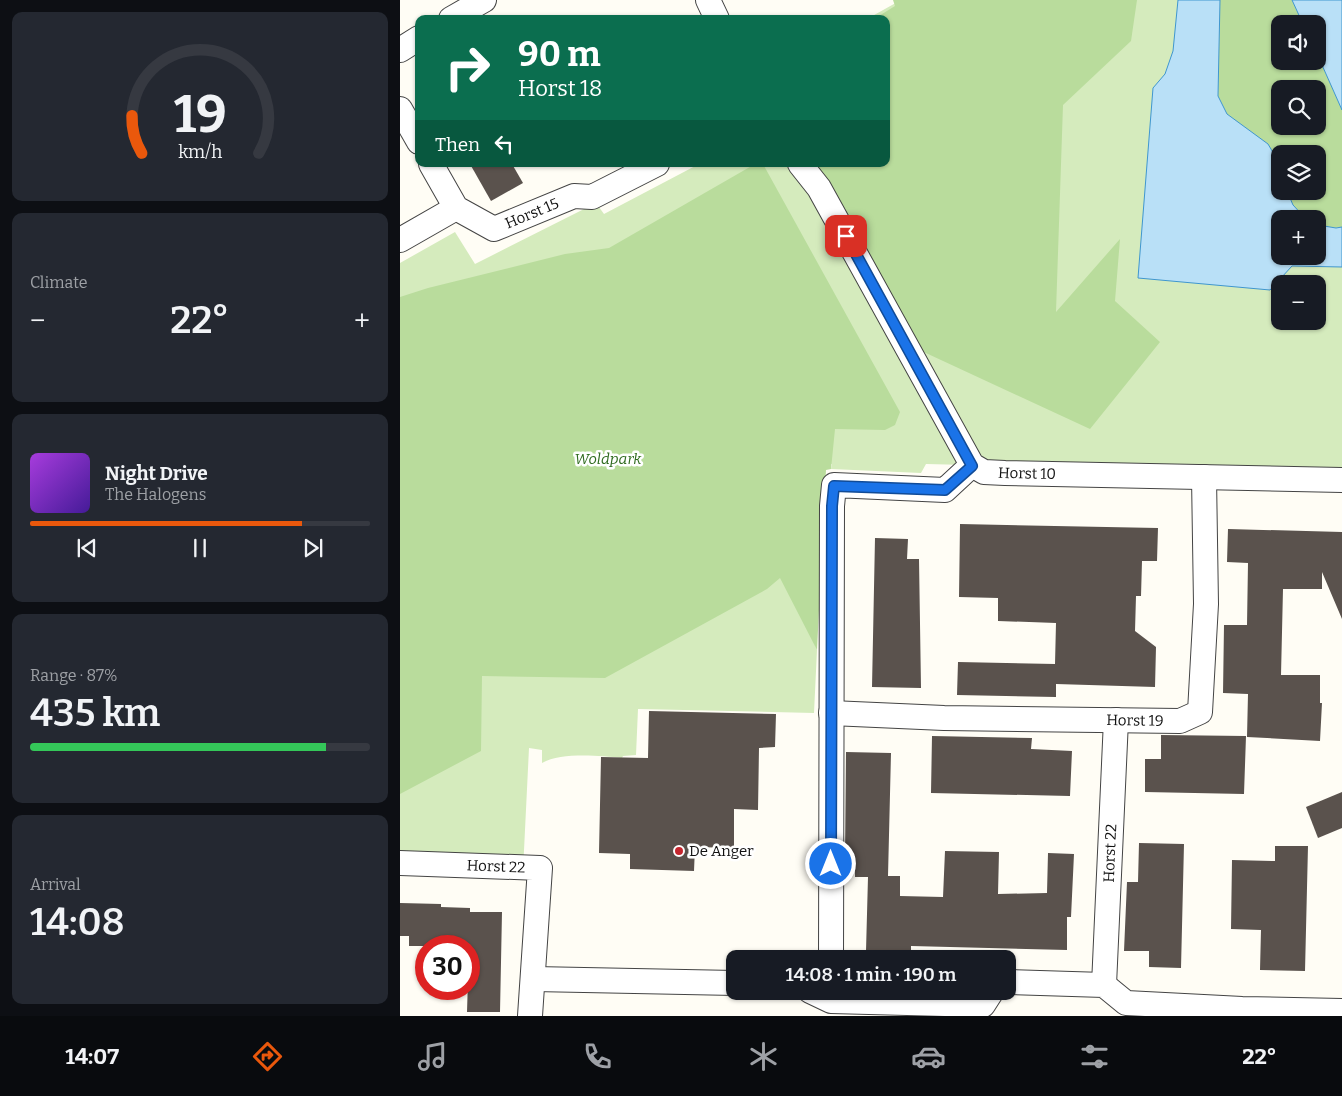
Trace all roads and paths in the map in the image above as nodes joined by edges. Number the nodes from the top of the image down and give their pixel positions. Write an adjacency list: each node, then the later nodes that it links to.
1 (484, 0): 3 (street)
2 (708, 0): 4 (street)
3 (459, 15)
4 (715, 15)
5 (415, 41): 6 (street)
6 (400, 50)
7 (400, 109): 8 (street)
8 (415, 135)
9 (433, 167): 12 (street)
10 (651, 167): 12 (street, Horst 15)
11 (802, 167): 14 (street)
12 (456, 208): 13 (street)
13 (400, 240)
14 (972, 466): 15 (street, Horst 10); 17 (street)
15 (1204, 477): 16 (street, Horst 10); 18 (street, Horst 19)
16 (1342, 480)
17 (831, 713): 18 (street, Horst 19); 20 (street)
18 (1116, 720): 24 (street, Horst 22)
19 (400, 864): 21 (street, Horst 22)
20 (831, 950)
21 (534, 979): 23 (street); 28 (street, Horst 22)
22 (1016, 982): 24 (street)
23 (726, 983)
24 (1104, 985): 27 (street)
25 (911, 1000): 26 (street)
26 (986, 1000)
27 (1342, 1011)
28 (530, 1016)

